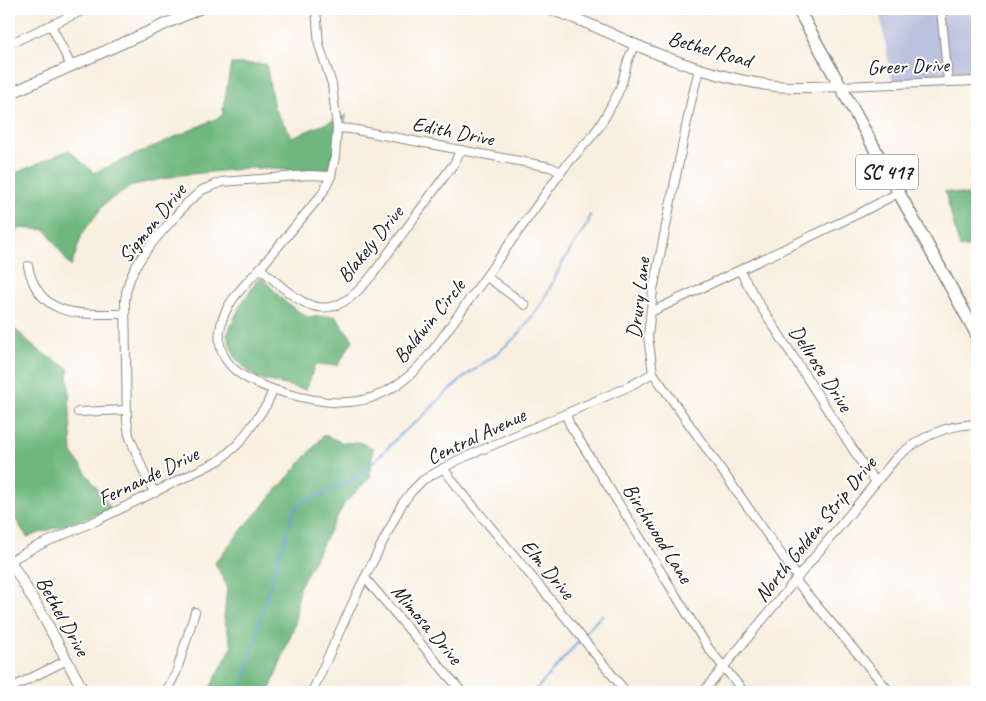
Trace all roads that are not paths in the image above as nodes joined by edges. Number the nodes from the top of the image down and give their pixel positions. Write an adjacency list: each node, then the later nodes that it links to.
1 (86, 9): 7 (street)
2 (199, 9): 10 (street)
3 (316, 9): 16 (street, Baldwin Circle)
4 (548, 9): 9 (street, Bethel Road)
5 (798, 9): 14 (main road, SC 417)
6 (941, 9): 12 (street)
7 (51, 25): 8 (street); 10 (street)
8 (9, 44)
9 (636, 45): 11 (street, Bethel Road); 18 (street, Baldwin Circle)
10 (71, 66): 15 (street)
11 (699, 69): 14 (street, Bethel Road); 26 (street, Drury Lane)
12 (948, 81): 13 (street, Greer Drive); 14 (street, Greer Drive)
13 (977, 81)
14 (840, 86): 20 (main road, SC 417)
15 (9, 94)
16 (337, 128): 17 (street, Edith Drive); 19 (street, Baldwin Circle)
17 (460, 151): 18 (street, Edith Drive); 22 (street, Blakely Drive)
18 (561, 172): 24 (street, Baldwin Circle)
19 (331, 176): 22 (street, Baldwin Circle); 27 (street, Sigmon Drive)
20 (898, 193): 23 (street); 28 (main road, SC 417)
21 (28, 266): 27 (street)
22 (260, 268): 30 (street, Baldwin Circle)
23 (740, 271): 26 (street); 36 (street, Dellrose Drive)
24 (487, 277): 25 (street); 30 (street, Baldwin Circle)
25 (525, 305)
26 (651, 312): 29 (street, Drury Lane)
27 (124, 314): 31 (street, Sigmon Drive)
28 (977, 335)
29 (653, 373): 33 (street, Central Avenue); 40 (street, Drury Lane)
30 (273, 390): 37 (street, Fernande Drive)
31 (126, 410): 32 (street); 37 (street, Sigmon Drive)
32 (78, 412)
33 (566, 415): 35 (street, Central Avenue); 43 (street, Birchwood Lane)
34 (977, 424): 36 (street, North Golden Strip Drive)
35 (444, 468): 39 (street, Central Avenue); 49 (street, Elm Drive)
36 (876, 482): 40 (street, North Golden Strip Drive)
37 (155, 493): 38 (street, Fernande Drive)
38 (10, 560): 42 (street, Bethel Drive)
39 (365, 578): 47 (street, Central Avenue); 48 (street, Mimosa Drive)
40 (797, 580): 43 (street, North Golden Strip Drive); 52 (street, Drury Lane)
41 (195, 612): 46 (street)
42 (67, 660): 44 (street); 45 (street, Bethel Drive)
43 (723, 668): 50 (street, North Golden Strip Drive); 51 (street, Birchwood Lane)
44 (9, 689)
45 (84, 692)
46 (166, 692)
47 (312, 692)
48 (462, 692)
49 (626, 692)
50 (703, 692)
51 (744, 692)
52 (890, 692)

